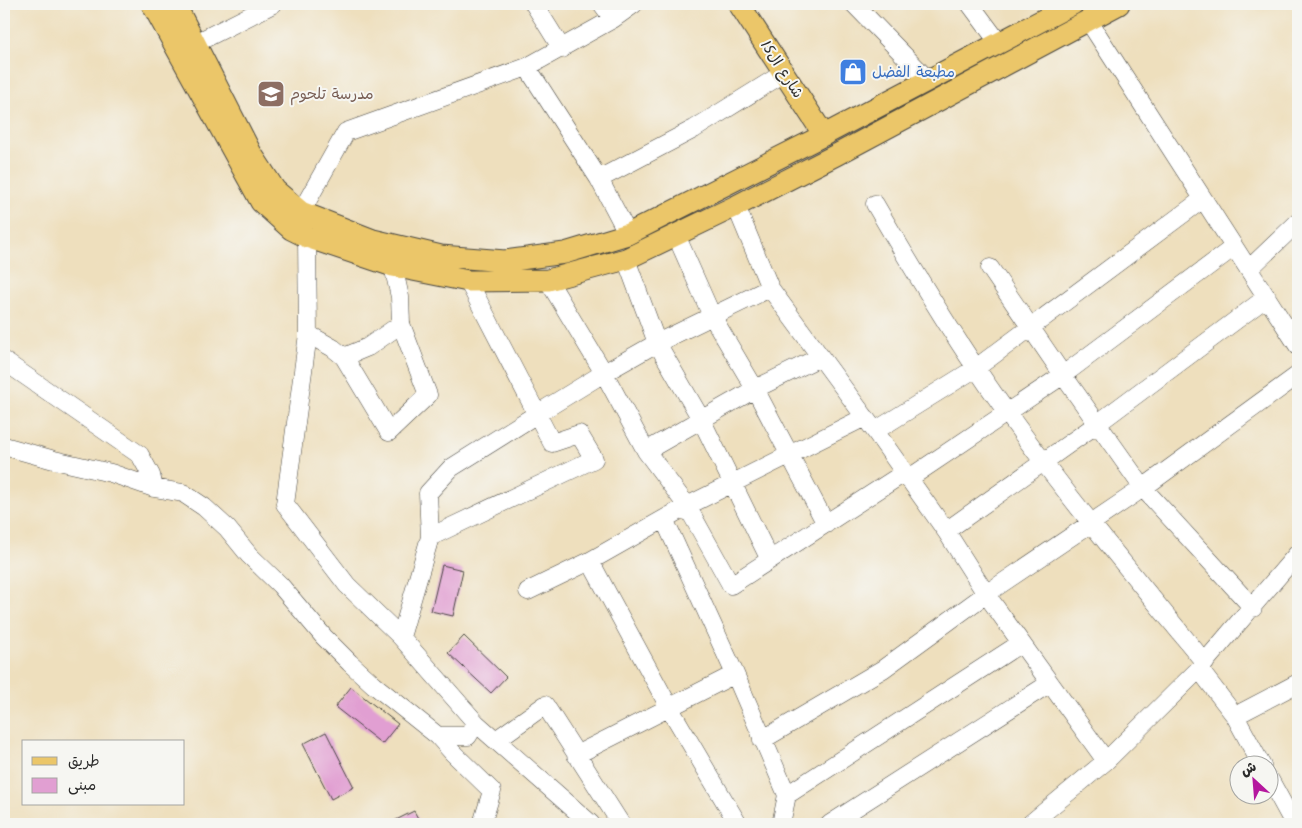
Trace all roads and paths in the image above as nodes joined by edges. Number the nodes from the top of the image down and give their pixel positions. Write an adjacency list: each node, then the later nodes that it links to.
1 (152, 4): 29 (main road)
2 (175, 4): 14 (main road)
3 (273, 4): 14 (street)
4 (534, 4): 16 (street)
5 (602, 4): 12 (street)
6 (634, 4): 12 (street)
7 (854, 4): 19 (street)
8 (970, 4): 15 (street)
9 (1073, 4): 15 (main road)
10 (1119, 4): 13 (main road)
11 (747, 6): 18 (main road, شارع ال15)
12 (613, 19): 16 (street)
13 (1088, 20): 22 (street); 24 (main road)
14 (196, 43): 25 (main road)
15 (999, 43): 19 (main road)
16 (562, 48): 17 (street)
17 (527, 67): 21 (street); 25 (street)
18 (784, 73): 20 (main road, شارع ال15); 21 (street)
19 (928, 80): 20 (main road)
20 (824, 135): 27 (main road)
21 (599, 179): 27 (street)
22 (1203, 199): 30 (street); 41 (street)
23 (875, 204): 48 (street)
24 (736, 206): 28 (main road); 37 (street)
25 (301, 212): 27 (main road)
26 (1298, 222): 34 (street)
27 (628, 234)
28 (676, 235): 31 (main road); 39 (street)
29 (307, 237): 32 (main road); 42 (street)
30 (1234, 247): 34 (street); 50 (street)
31 (626, 259): 35 (main road); 43 (street)
32 (394, 266): 36 (main road); 40 (street)
33 (990, 268): 41 (street)
34 (1248, 269): 38 (street)
35 (548, 280): 36 (main road); 49 (street)
36 (468, 282): 54 (street)
37 (770, 288): 39 (street); 46 (street)
38 (1267, 298): 44 (street); 57 (street)
39 (712, 316): 43 (street); 52 (street)
40 (401, 324): 45 (street); 45 (street)
41 (1030, 329): 48 (street); 50 (street)
42 (308, 334): 45 (street); 78 (street)
43 (657, 343): 49 (street); 55 (street)
44 (1298, 346)
45 (344, 357)
46 (820, 357): 52 (street); 56 (street)
47 (4, 361): 64 (street)
48 (976, 368): 53 (street); 56 (street)
49 (604, 373): 54 (street); 59 (street)
50 (1063, 375): 53 (street); 57 (street)
51 (1298, 375): 65 (street)
52 (755, 389): 55 (street); 60 (street)
53 (1008, 412): 61 (street); 62 (street)
54 (537, 414): 71 (street); 71 (street)
55 (701, 419): 59 (street); 63 (street)
56 (870, 424): 60 (street); 62 (street)
57 (1097, 424): 61 (street); 65 (street)
58 (4, 446): 64 (street)
59 (646, 451): 66 (street)
60 (791, 455): 63 (street); 69 (street)
61 (1044, 462): 68 (street); 70 (street)
62 (906, 476): 69 (street); 70 (street)
63 (734, 484): 66 (street); 73 (street)
64 (154, 488): 87 (street)
65 (1143, 488): 68 (street); 77 (street)
66 (688, 506): 67 (street); 73 (street)
67 (664, 519): 74 (street); 81 (street)
68 (1090, 522): 76 (street); 80 (street)
69 (826, 524): 73 (street)
70 (946, 531): 76 (street)
71 (430, 537): 78 (street)
72 (1298, 553): 77 (street)
73 (770, 560)
74 (590, 561): 75 (street); 84 (street)
75 (528, 591)
76 (986, 594): 79 (street); 89 (street)
77 (1253, 608): 80 (street)
78 (401, 637): 86 (street)
79 (1021, 643): 82 (street); 93 (street)
80 (1202, 666): 85 (street); 92 (street)
81 (735, 674): 84 (street); 89 (street)
82 (1050, 683): 92 (street); 100 (street)
83 (1298, 683): 85 (street)
84 (669, 707): 90 (street); 98 (street)
85 (1236, 716): 91 (street)
86 (476, 723): 87 (street); 88 (street)
87 (438, 736): 95 (street)
88 (496, 740): 90 (street); 96 (street)
89 (762, 740): 93 (street)
90 (576, 755): 97 (street)
91 (1257, 756)
92 (1106, 762): 101 (street)
93 (787, 795): 99 (street)
94 (1280, 798): 102 (street)
95 (485, 823)
96 (590, 824)
97 (621, 824)
98 (738, 824)
99 (781, 824)
100 (830, 824)
101 (1030, 824)
102 (1294, 824)

